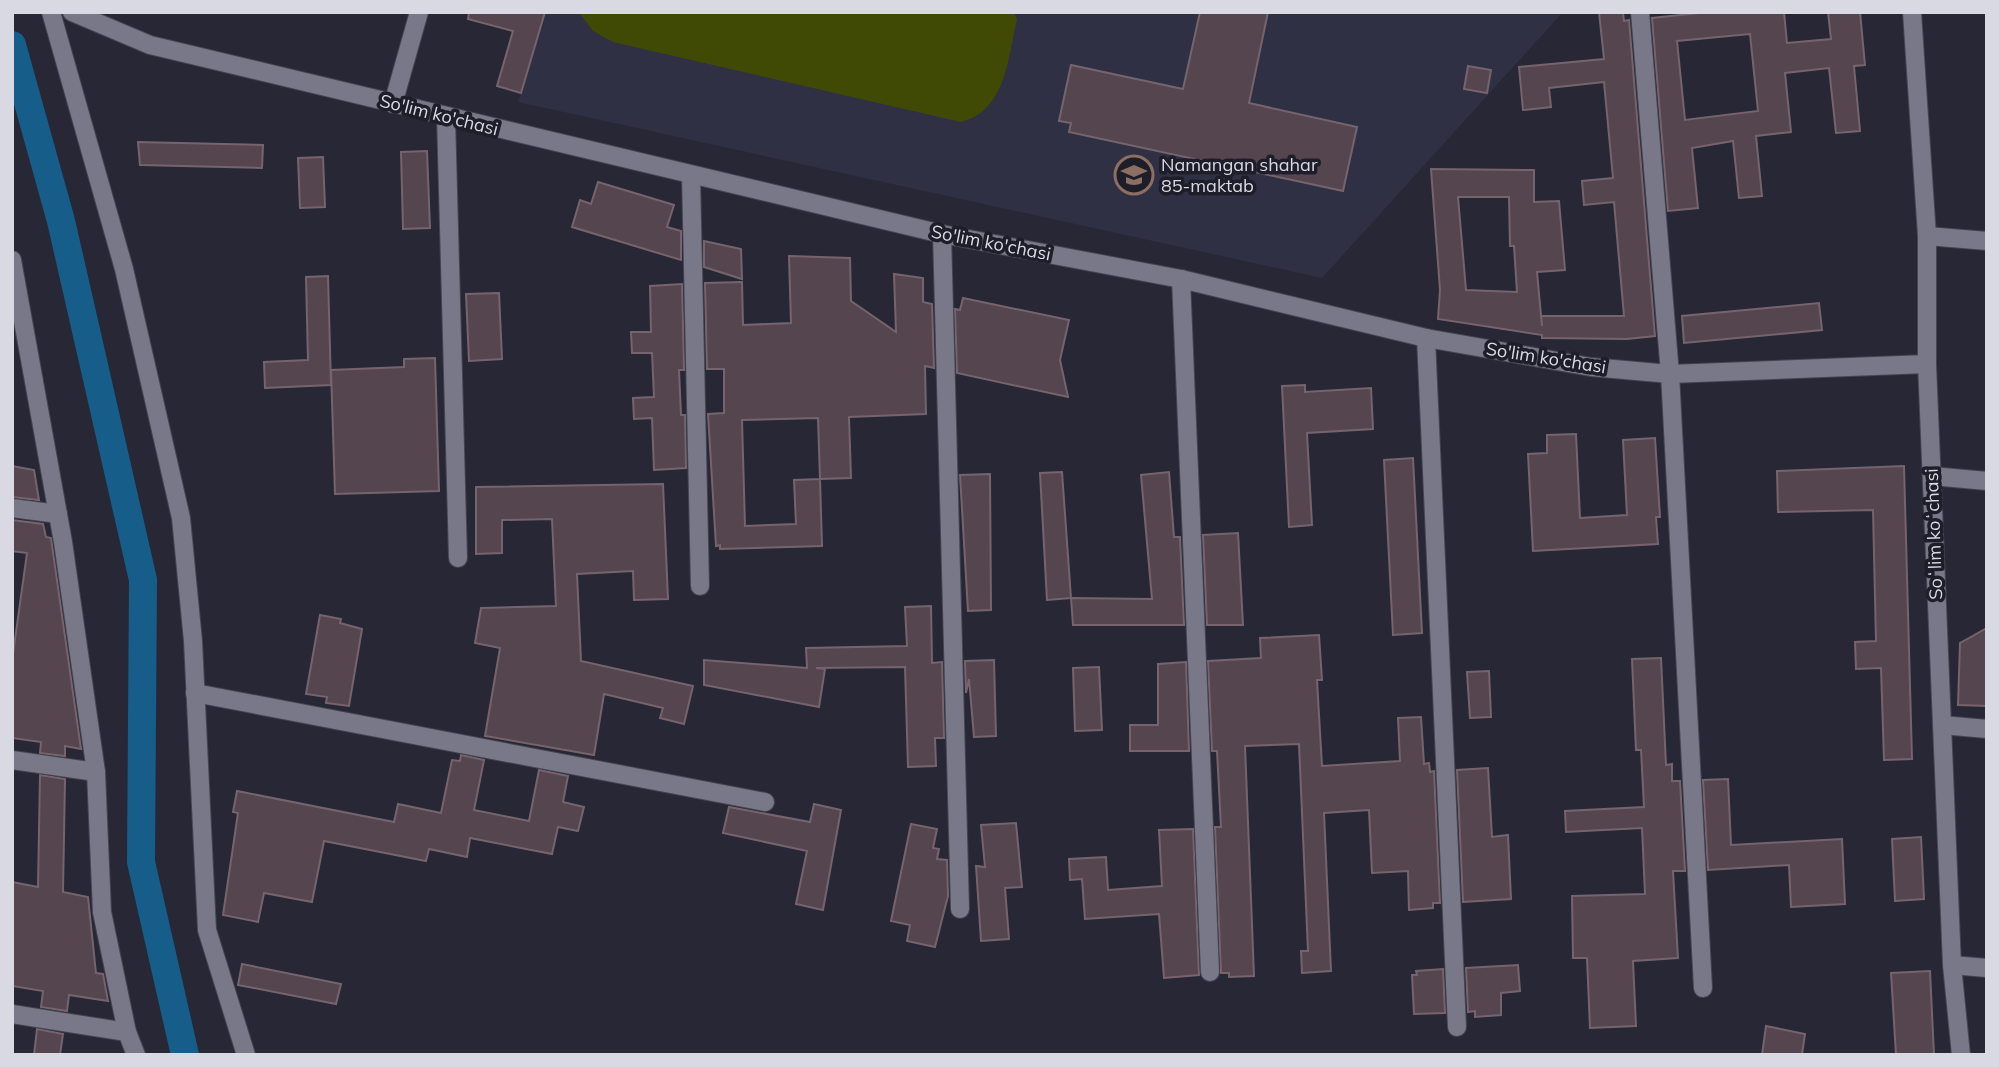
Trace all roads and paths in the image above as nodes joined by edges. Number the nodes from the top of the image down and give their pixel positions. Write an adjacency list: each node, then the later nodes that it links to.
1 (51, 12): 23 (street)
2 (72, 12): 6 (street, So'lim ko'chasi)
3 (419, 12): 6 (street)
4 (1640, 12): 16 (street)
5 (1912, 12): 10 (street, Soʻlim koʻchasi)
6 (393, 104): 7 (street, So'lim ko'chasi)
7 (446, 117): 8 (street, So'lim ko'chasi); 21 (street)
8 (691, 176): 9 (street, So'lim ko'chasi); 22 (street)
9 (942, 234): 13 (street, So'lim ko'chasi); 29 (street)
10 (1927, 236): 11 (street); 15 (street, Soʻlim koʻchasi)
11 (1987, 241)
12 (13, 264): 20 (street)
13 (1181, 279): 14 (street, So'lim ko'chasi); 32 (street)
14 (1426, 338): 16 (street, So'lim ko'chasi); 35 (street)
15 (1927, 364): 16 (street, So'lim ko'chasi); 17 (street, Soʻlim koʻchasi)
16 (1670, 374): 33 (street)
17 (1932, 476): 18 (street); 24 (street, Soʻlim koʻchasi)
18 (1987, 481)
19 (12, 508): 20 (street)
20 (58, 514): 27 (street)
21 (458, 558)
22 (700, 586)
23 (195, 693): 28 (street); 38 (street)
24 (1942, 725): 25 (street); 30 (street, Soʻlim koʻchasi)
25 (1987, 729)
26 (12, 760): 27 (street)
27 (96, 772): 36 (street)
28 (765, 802)
29 (960, 909)
30 (1952, 965): 31 (street); 39 (street, Soʻlim koʻchasi)
31 (1987, 968)
32 (1210, 972)
33 (1703, 988)
34 (12, 1014): 36 (street)
35 (1457, 1027)
36 (127, 1032): 37 (street)
37 (136, 1055)
38 (246, 1055)
39 (1961, 1055)

